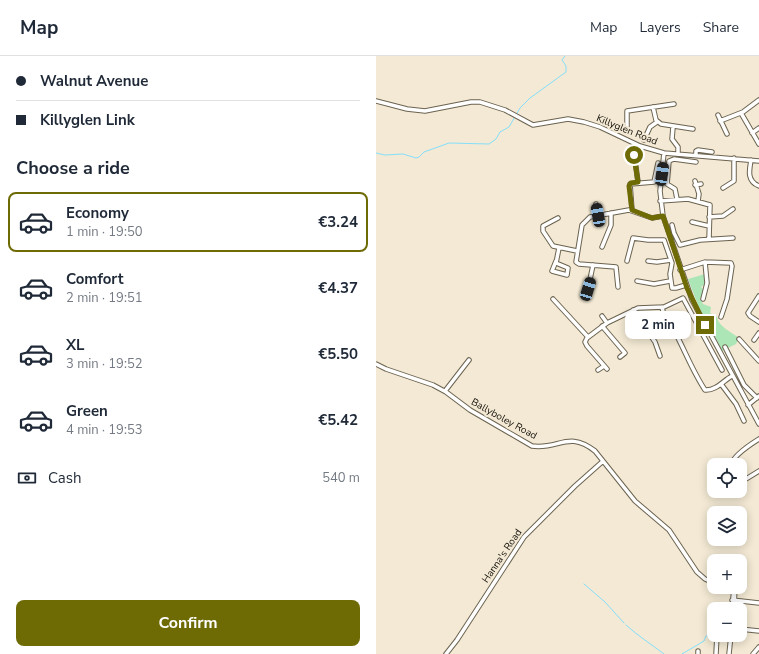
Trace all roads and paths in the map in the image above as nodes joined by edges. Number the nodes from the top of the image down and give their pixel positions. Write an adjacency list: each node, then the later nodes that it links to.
1 (759, 100): 5 (street)
2 (376, 101): 19 (street, Killyglen Road)
3 (674, 104): 4 (street)
4 (653, 107): 8 (street); 9 (street)
5 (741, 113): 7 (street); 13 (street)
6 (718, 115): 7 (street)
7 (720, 121): 14 (street)
8 (657, 122): 10 (street); 15 (street)
9 (628, 127)
10 (673, 127): 12 (street); 20 (street)
11 (759, 128): 13 (street)
12 (693, 129)
13 (752, 132): 16 (street)
14 (727, 134)
15 (644, 140)
16 (759, 144)
17 (712, 152): 21 (street)
18 (634, 153): 27 (street)
19 (664, 153): 20 (street, Killyglen Road); 33 (street)
20 (678, 154): 21 (street, Killyglen Road)
21 (696, 155): 22 (street, Killyglen Road)
22 (734, 158): 23 (street, Killyglen Road); 30 (street)
23 (750, 160): 24 (street, Killyglen Road); 29 (street)
24 (759, 161)
25 (696, 162): 31 (street)
26 (658, 163): 27 (street)
27 (638, 182): 36 (street)
28 (702, 184): 32 (street)
29 (759, 186)
30 (723, 188)
31 (677, 199): 32 (street); 33 (street)
32 (698, 200): 40 (street)
33 (660, 201): 39 (street)
34 (596, 204): 38 (street)
35 (734, 209): 40 (street)
36 (632, 210): 37 (street); 39 (street)
37 (611, 213): 38 (street); 47 (street)
38 (598, 215): 49 (street)
39 (663, 216): 56 (street)
40 (709, 217): 44 (street)
41 (558, 218): 48 (street)
42 (692, 222): 44 (street)
43 (672, 225): 46 (street)
44 (709, 226): 46 (street)
45 (733, 238): 46 (street)
46 (709, 239)
47 (602, 247)
48 (559, 248): 49 (street); 51 (street)
49 (577, 251): 55 (street)
50 (671, 260): 52 (street); 53 (street); 58 (street)
51 (556, 261): 51 (street)
52 (627, 261)
53 (648, 261)
54 (705, 262): 56 (street); 63 (street); 68 (street)
55 (593, 265): 60 (street); 61 (street)
56 (680, 270): 59 (street)
57 (637, 281): 58 (street)
58 (670, 281): 59 (street)
59 (686, 285): 88 (street)
60 (618, 286)
61 (588, 289)
62 (553, 299): 73 (street)
63 (703, 299)
64 (758, 299): 69 (street)
65 (662, 308): 66 (street); 87 (street); 89 (street)
66 (634, 309): 70 (street); 76 (street)
67 (602, 316): 70 (street)
68 (721, 317)
69 (759, 322)
70 (606, 324): 71 (street)
71 (602, 326): 73 (street); 82 (street)
72 (759, 333): 74 (street)
73 (588, 337): 86 (street)
74 (754, 340)
75 (738, 345): 84 (street)
76 (656, 346): 78 (street); 81 (street)
77 (725, 347): 80 (street)
78 (652, 348)
79 (731, 348): 80 (street)
80 (726, 351): 91 (street)
81 (660, 356)
82 (620, 357)
83 (470, 360): 90 (street)
84 (759, 361)
85 (376, 364): 90 (street, Ballyboley Road)
86 (598, 370)
87 (722, 370)
88 (732, 376): 89 (street); 92 (street)
89 (721, 384): 93 (street)
90 (445, 391): 97 (street, Ballyboley Road)
91 (758, 397): 92 (street)
92 (748, 405): 94 (street)
93 (744, 421)
94 (759, 424)
95 (759, 439): 96 (street)
96 (736, 458)
97 (602, 462): 100 (street, Ballyboley Road); 109 (street, Hanna's Road)
98 (759, 471): 99 (street)
99 (747, 478)
100 (707, 580)
101 (734, 594): 102 (street)
102 (734, 600): 103 (street)
103 (759, 603)
104 (747, 630): 105 (street)
105 (759, 631)
106 (717, 642): 110 (street)
107 (730, 642): 111 (street)
108 (759, 649): 112 (street)
109 (446, 654)
110 (716, 654)
111 (729, 654)
112 (753, 654)

